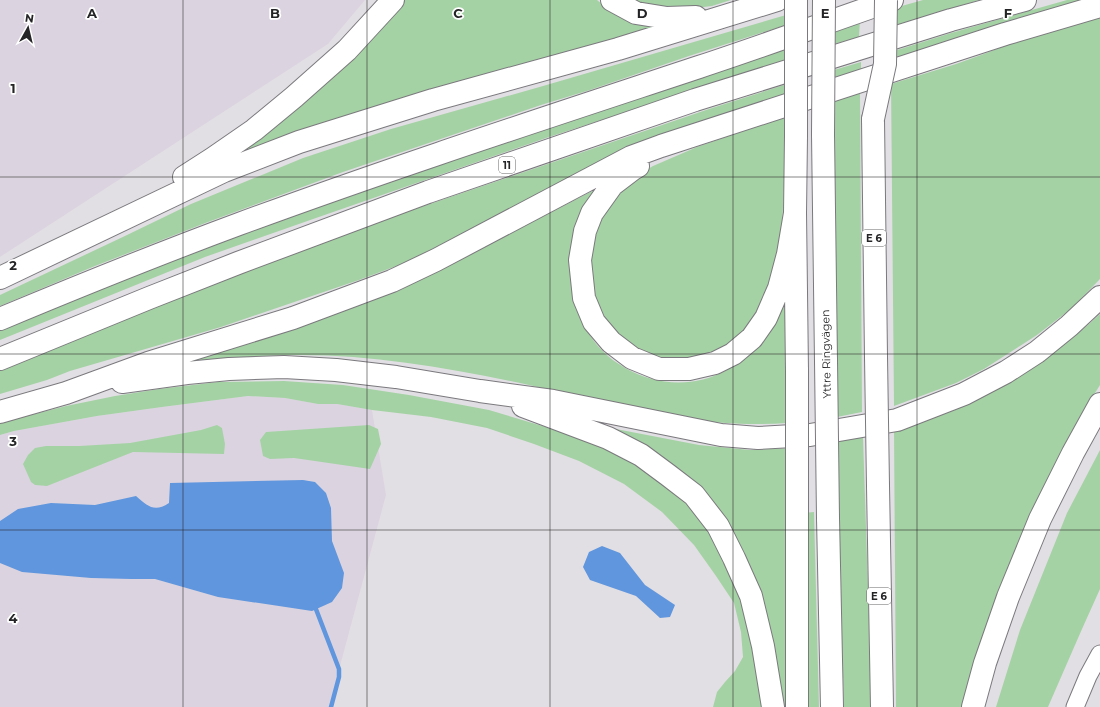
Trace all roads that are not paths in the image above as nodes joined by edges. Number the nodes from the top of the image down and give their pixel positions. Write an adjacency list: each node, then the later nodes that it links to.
1 (393, 0): 15 (highway)
2 (612, 0): 3 (highway)
3 (769, 0)
4 (777, 0): 16 (highway)
5 (796, 0): 14 (highway, bridge)
6 (824, 0): 27 (highway, Yttre Ringvägen, bridge)
7 (874, 0): 12 (highway, E 6, bridge)
8 (886, 0): 12 (highway, bridge)
9 (892, 0): 18 (highway)
10 (1025, 0): 19 (highway, 11)
11 (1100, 6): 13 (highway)
12 (873, 120): 28 (highway, E 6, bridge)
13 (720, 127): 14 (highway); 21 (highway)
14 (795, 213): 26 (highway, bridge)
15 (0, 269)
16 (0, 278)
17 (1100, 297): 20 (highway)
18 (0, 319)
19 (0, 359)
20 (480, 391): 21 (highway); 25 (highway)
21 (66, 392): 23 (highway)
22 (1100, 404): 29 (highway)
23 (0, 412)
24 (1100, 654): 30 (street)
25 (773, 707)
26 (797, 707)
27 (832, 707)
28 (882, 707)
29 (973, 707)
30 (1076, 707)

